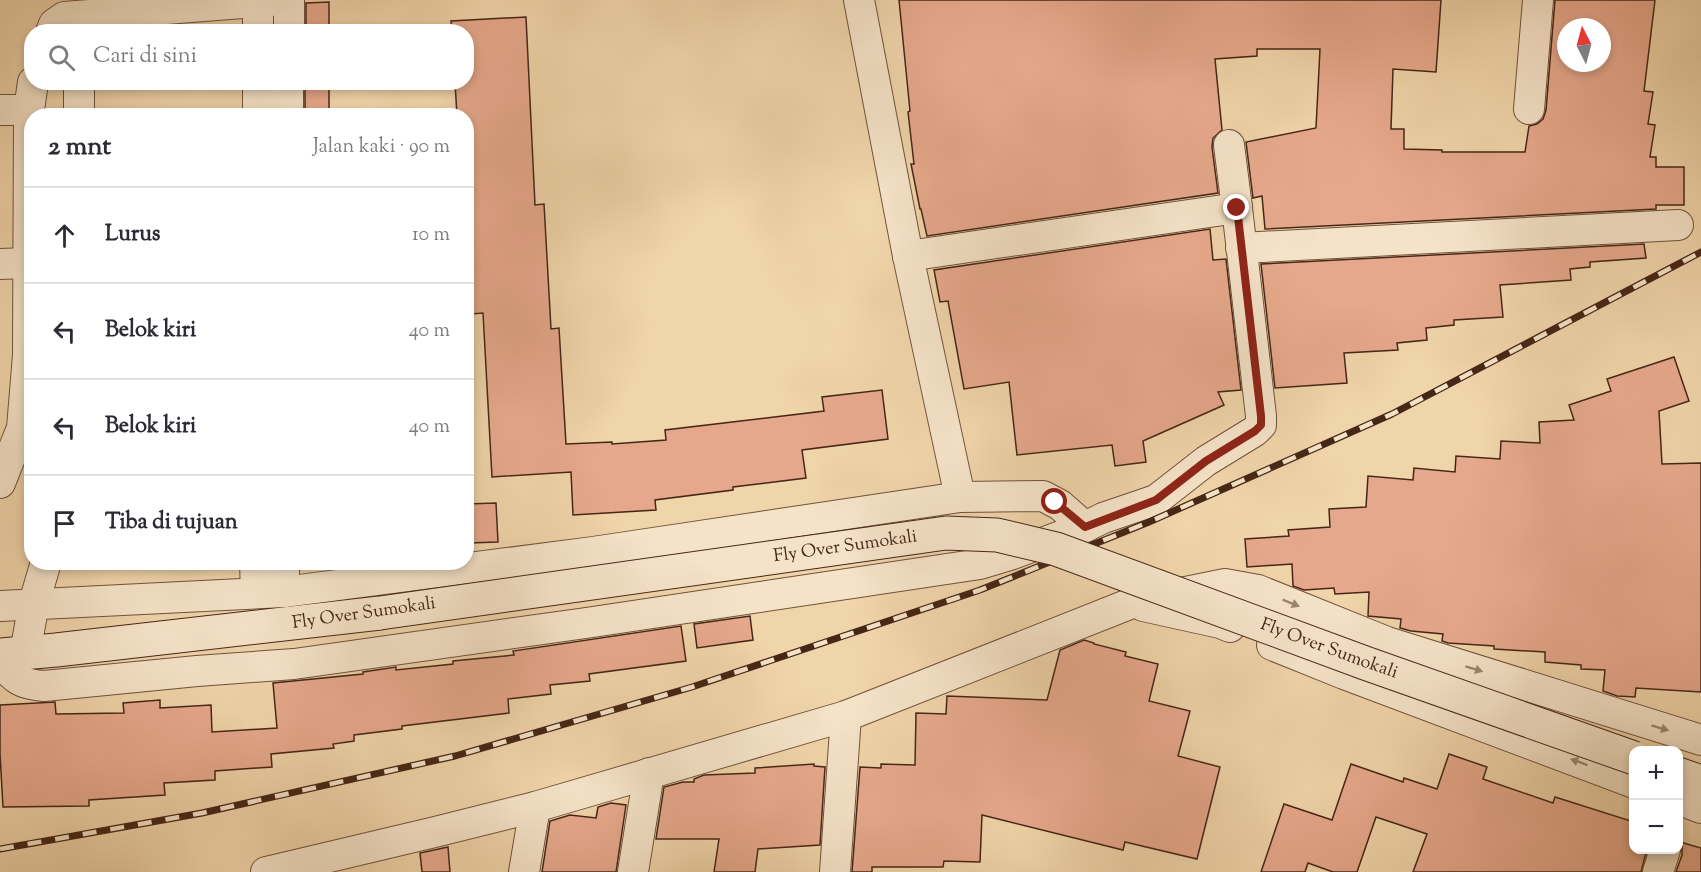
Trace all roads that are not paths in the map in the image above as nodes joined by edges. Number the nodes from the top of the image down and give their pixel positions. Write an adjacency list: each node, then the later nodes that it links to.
1 (289, 0): 7 (street)
2 (859, 0): 22 (street)
3 (1538, 0): 15 (street)
4 (264, 9): 5 (street)
5 (79, 23): 6 (street)
6 (54, 24)
7 (289, 24)
8 (79, 90): 12 (street)
9 (258, 90): 13 (street)
10 (288, 90): 14 (street)
11 (31, 96): 16 (street)
12 (79, 108)
13 (258, 108)
14 (288, 108)
15 (1529, 109)
16 (0, 110)
17 (1229, 145): 19 (street)
18 (24, 165): 23 (street)
19 (1237, 208): 21 (street); 22 (street)
20 (1678, 225): 21 (street)
21 (1241, 248): 29 (street)
22 (908, 256): 28 (street)
23 (14, 264): 24 (street)
24 (24, 329)
25 (24, 384): 26 (street)
26 (18, 428): 27 (street)
27 (0, 483)
28 (960, 497): 29 (street); 30 (street)
29 (1085, 527): 39 (street)
30 (474, 567)
31 (44, 570): 36 (street)
32 (259, 570): 35 (street)
33 (280, 570): 35 (street)
34 (451, 570): 35 (street)
35 (270, 593): 36 (street)
36 (34, 603): 38 (street); 39 (street)
37 (1132, 603): 40 (street); 41 (street, one-way to 41); 44 (street, one-way to 37)
38 (0, 606)
39 (20, 655): 42 (main road, Fly Over Sumokali, bridge)
40 (846, 716): 43 (street); 50 (street)
41 (1701, 740)
42 (1629, 756)
43 (648, 773): 45 (street); 49 (street)
44 (1629, 781)
45 (534, 807): 47 (street); 48 (street)
46 (1663, 854): 51 (street)
47 (266, 872)
48 (524, 872)
49 (633, 872)
50 (836, 872)
51 (1658, 872)

